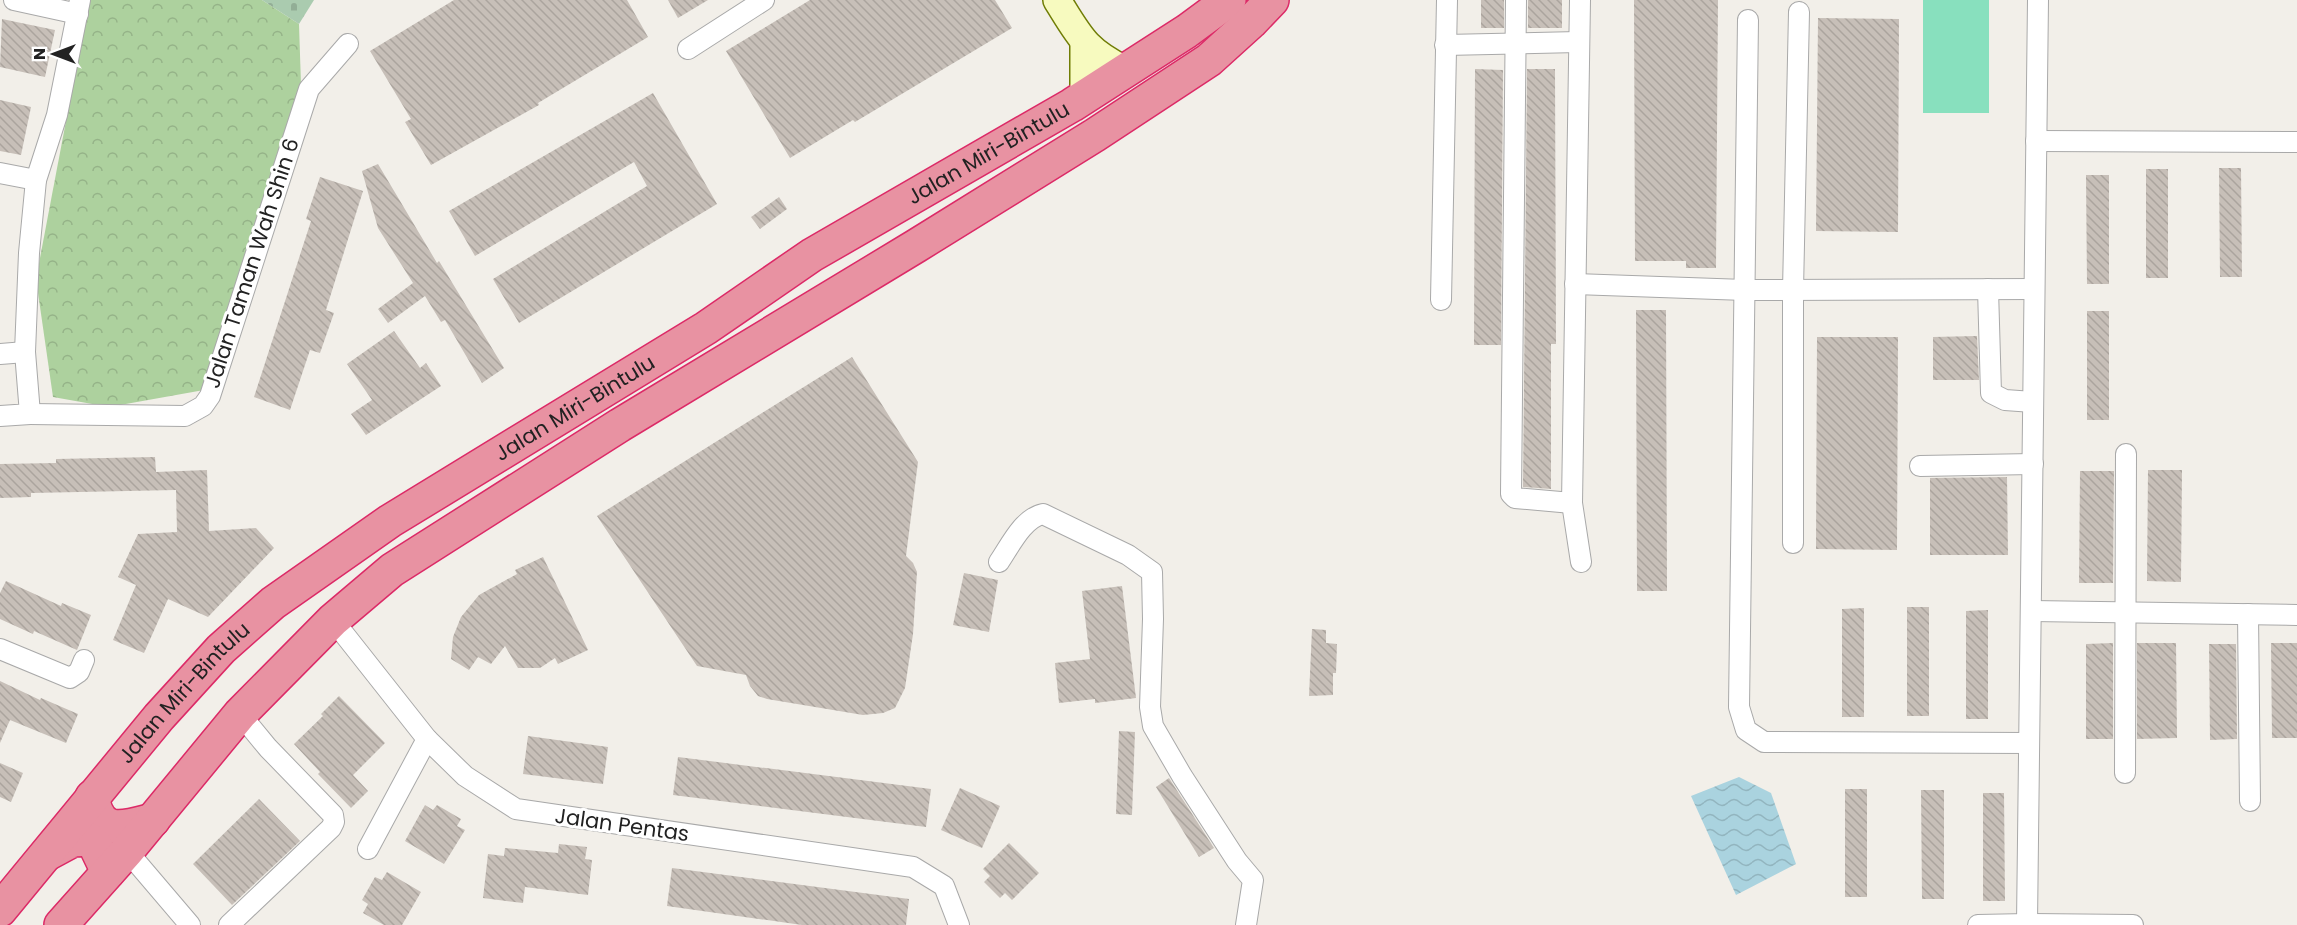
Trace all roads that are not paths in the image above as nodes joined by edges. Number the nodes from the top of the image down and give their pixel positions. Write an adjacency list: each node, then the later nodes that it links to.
1 (14, 0): 10 (street)
2 (764, 0): 18 (street)
3 (1057, 0): 15 (street)
4 (1229, 0): 19 (highway, Jalan Miri-Bintulu)
5 (1272, 0): 30 (highway, Jalan Miri-Bintulu)
6 (1447, 0): 16 (street)
7 (1516, 0): 17 (street)
8 (1580, 0): 13 (street)
9 (2038, 0): 21 (street)
10 (79, 7): 24 (street)
11 (1799, 12): 29 (street)
12 (1748, 21): 28 (street)
13 (1578, 42): 17 (street); 25 (street)
14 (348, 44): 36 (street, Jalan Taman Wah Shin 6)
15 (1084, 44): 19 (street); 20 (street)
16 (1445, 45): 17 (street); 31 (street)
17 (1514, 45): 41 (street)
18 (688, 50)
19 (1125, 70): 20 (highway, Jalan Miri-Bintulu)
20 (1084, 97): 32 (highway, Jalan Miri-Bintulu)
21 (2036, 141): 22 (street); 27 (street)
22 (2297, 142)
23 (0, 173): 24 (street)
24 (36, 180): 33 (street)
25 (1575, 284): 28 (street); 41 (street)
26 (1988, 289): 27 (street); 29 (street); 35 (street)
27 (2034, 289): 35 (street)
28 (1745, 290): 29 (street); 54 (street)
29 (1793, 290): 42 (street)
30 (830, 298): 32 (highway); 49 (highway, Jalan Miri-Bintulu)
31 (1441, 300)
32 (706, 328): 56 (highway, Jalan Miri-Bintulu)
33 (25, 352): 34 (street); 36 (street)
34 (0, 354)
35 (2033, 402): 39 (street)
36 (30, 414): 37 (street, Jalan Taman Wah Shin 6)
37 (0, 416)
38 (2126, 454): 46 (street)
39 (2033, 465): 40 (street); 45 (street)
40 (1920, 466)
41 (1572, 503): 44 (street)
42 (1793, 543)
43 (999, 562): 68 (street)
44 (1581, 562)
45 (2031, 611): 46 (street); 54 (street)
46 (2125, 612): 47 (street); 55 (street)
47 (2248, 614): 48 (street); 57 (street)
48 (2297, 615)
49 (333, 620): 52 (highway, Jalan Miri-Bintulu); 53 (street, Jalan Pentas)
50 (0, 649): 51 (street)
51 (84, 660)
52 (240, 714): 58 (highway, Jalan Miri-Bintulu); 66 (street)
53 (427, 739): 59 (street); 67 (street, Jalan Pentas)
54 (2029, 743): 63 (street)
55 (2125, 773)
56 (92, 797): 58 (highway); 60 (highway, Jalan Miri-Bintulu)
57 (2250, 801)
58 (153, 820): 61 (highway, Jalan Miri-Bintulu)
59 (368, 849)
60 (45, 855): 61 (highway); 62 (highway, Jalan Miri-Bintulu)
61 (117, 862): 64 (highway, Jalan Miri-Bintulu); 65 (street)
62 (0, 910)
63 (2027, 924): 69 (street); 70 (street)
64 (61, 925)
65 (190, 925)
66 (229, 925)
67 (959, 925)
68 (1246, 925)
69 (1978, 925)
70 (2133, 925)

